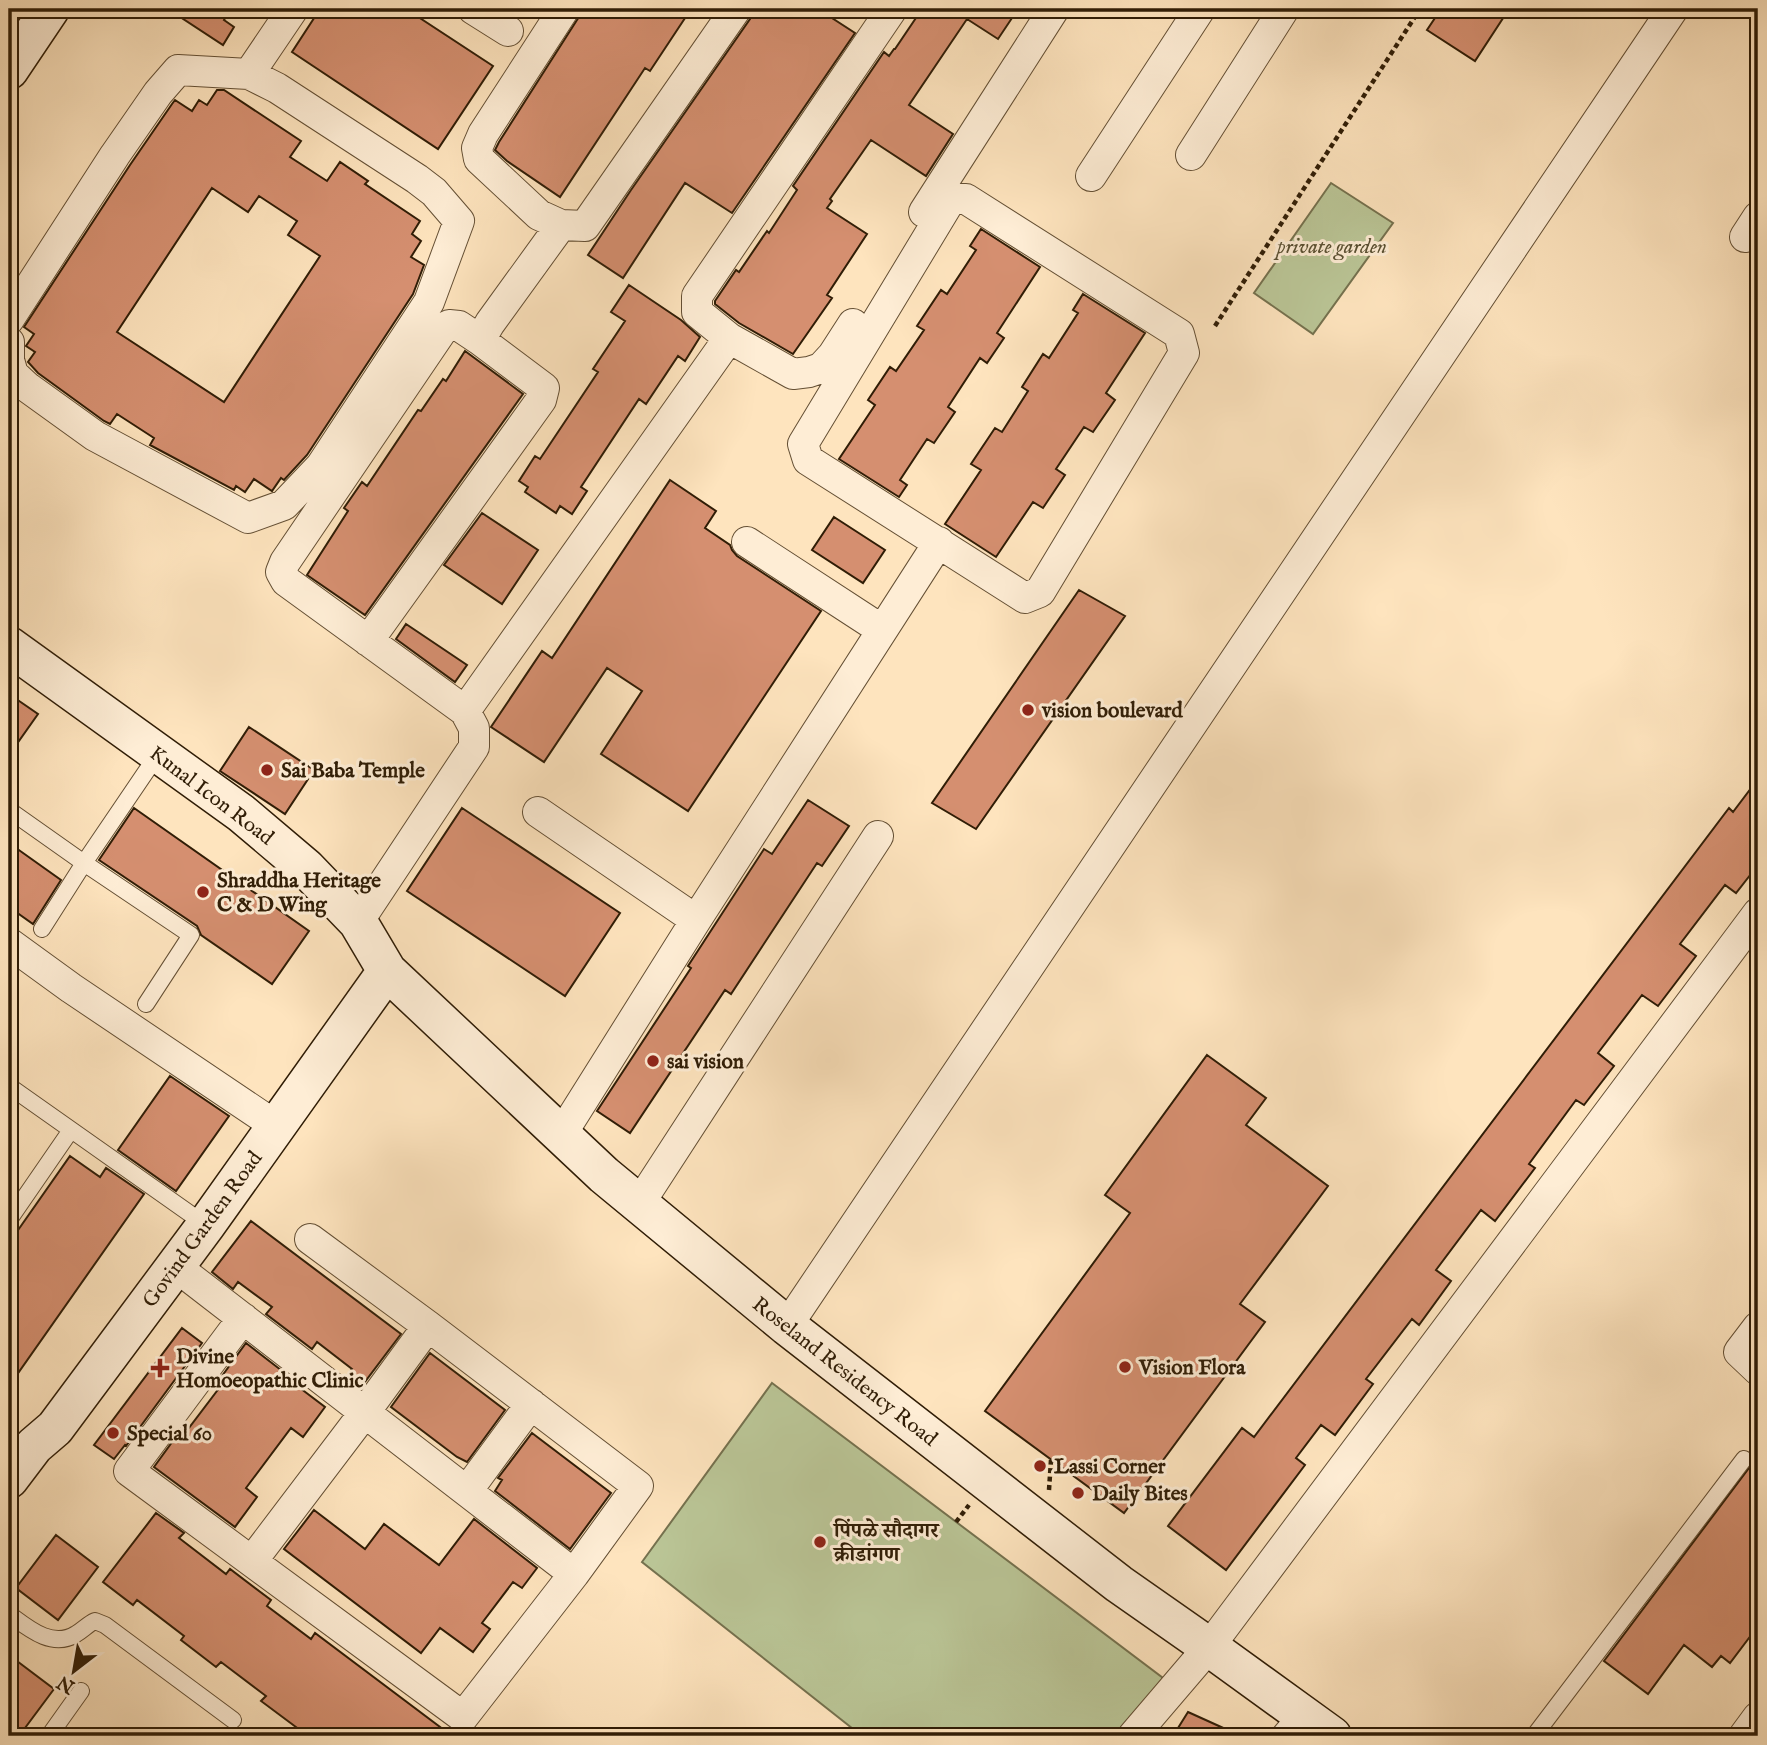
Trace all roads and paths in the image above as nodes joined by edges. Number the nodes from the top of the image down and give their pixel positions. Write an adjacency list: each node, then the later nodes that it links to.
1 (50, 9): 13 (street)
2 (293, 9): 14 (street)
3 (473, 9): 12 (street)
4 (564, 9): 17 (street)
5 (736, 9): 17 (street)
6 (892, 9): 20 (street)
7 (1054, 9): 20 (street)
8 (1199, 9): 16 (street)
9 (1284, 9): 15 (street)
10 (1420, 9): 19 (path)
11 (1673, 9): 52 (street)
12 (508, 31)
13 (9, 70)
14 (249, 74): 18 (street); 22 (street)
15 (1191, 155)
16 (1091, 176)
17 (561, 225): 21 (street)
18 (9, 319)
19 (1215, 326)
20 (729, 338): 28 (street)
21 (480, 340): 26 (street); 26 (street)
22 (9, 342)
23 (747, 542): 25 (street)
24 (939, 542): 24 (street); 25 (street)
25 (882, 630): 35 (street)
26 (368, 640): 28 (street)
27 (9, 646): 29 (street, Kunal Icon Road)
28 (465, 711): 36 (street)
29 (158, 754): 33 (lane); 36 (street, Kunal Icon Road)
30 (9, 810): 33 (lane)
31 (538, 813): 35 (street)
32 (878, 836): 45 (street)
33 (85, 863): 37 (lane); 40 (lane)
34 (1758, 913): 63 (street)
35 (696, 920): 44 (street)
36 (358, 922): 39 (street, Kunal Icon Road)
37 (42, 929)
38 (9, 943): 42 (street)
39 (387, 971): 42 (street, Govind Garden Road); 44 (street, Roseland Residency Road)
40 (146, 1004)
41 (9, 1086): 43 (lane)
42 (276, 1126): 47 (street, Govind Garden Road)
43 (71, 1130): 46 (lane); 47 (lane)
44 (561, 1135): 45 (street, Roseland Residency Road)
45 (639, 1204): 52 (street, Roseland Residency Road)
46 (9, 1220)
47 (206, 1225): 49 (street, Govind Garden Road)
48 (310, 1239): 51 (street)
49 (175, 1266): 50 (street); 58 (street, Govind Garden Road)
50 (243, 1318): 56 (street); 60 (street)
51 (428, 1326): 55 (street); 56 (street)
52 (787, 1326): 63 (street, Roseland Residency Road)
53 (1758, 1327): 54 (street)
54 (1758, 1370)
55 (531, 1404): 59 (street); 61 (street)
56 (365, 1412): 59 (street); 60 (street)
57 (1744, 1459): 71 (lane)
58 (9, 1479)
59 (467, 1490): 61 (street)
60 (252, 1561): 61 (street)
61 (574, 1574)
62 (9, 1614): 66 (lane)
63 (1209, 1647): 67 (street, Roseland Residency Road); 69 (street)
64 (80, 1691): 68 (lane)
65 (1758, 1717): 72 (street)
66 (233, 1720)
67 (1288, 1724): 70 (street, Roseland Residency Road)
68 (49, 1736)
69 (1133, 1736)
70 (1332, 1736)
71 (1534, 1736)
72 (1744, 1736)

